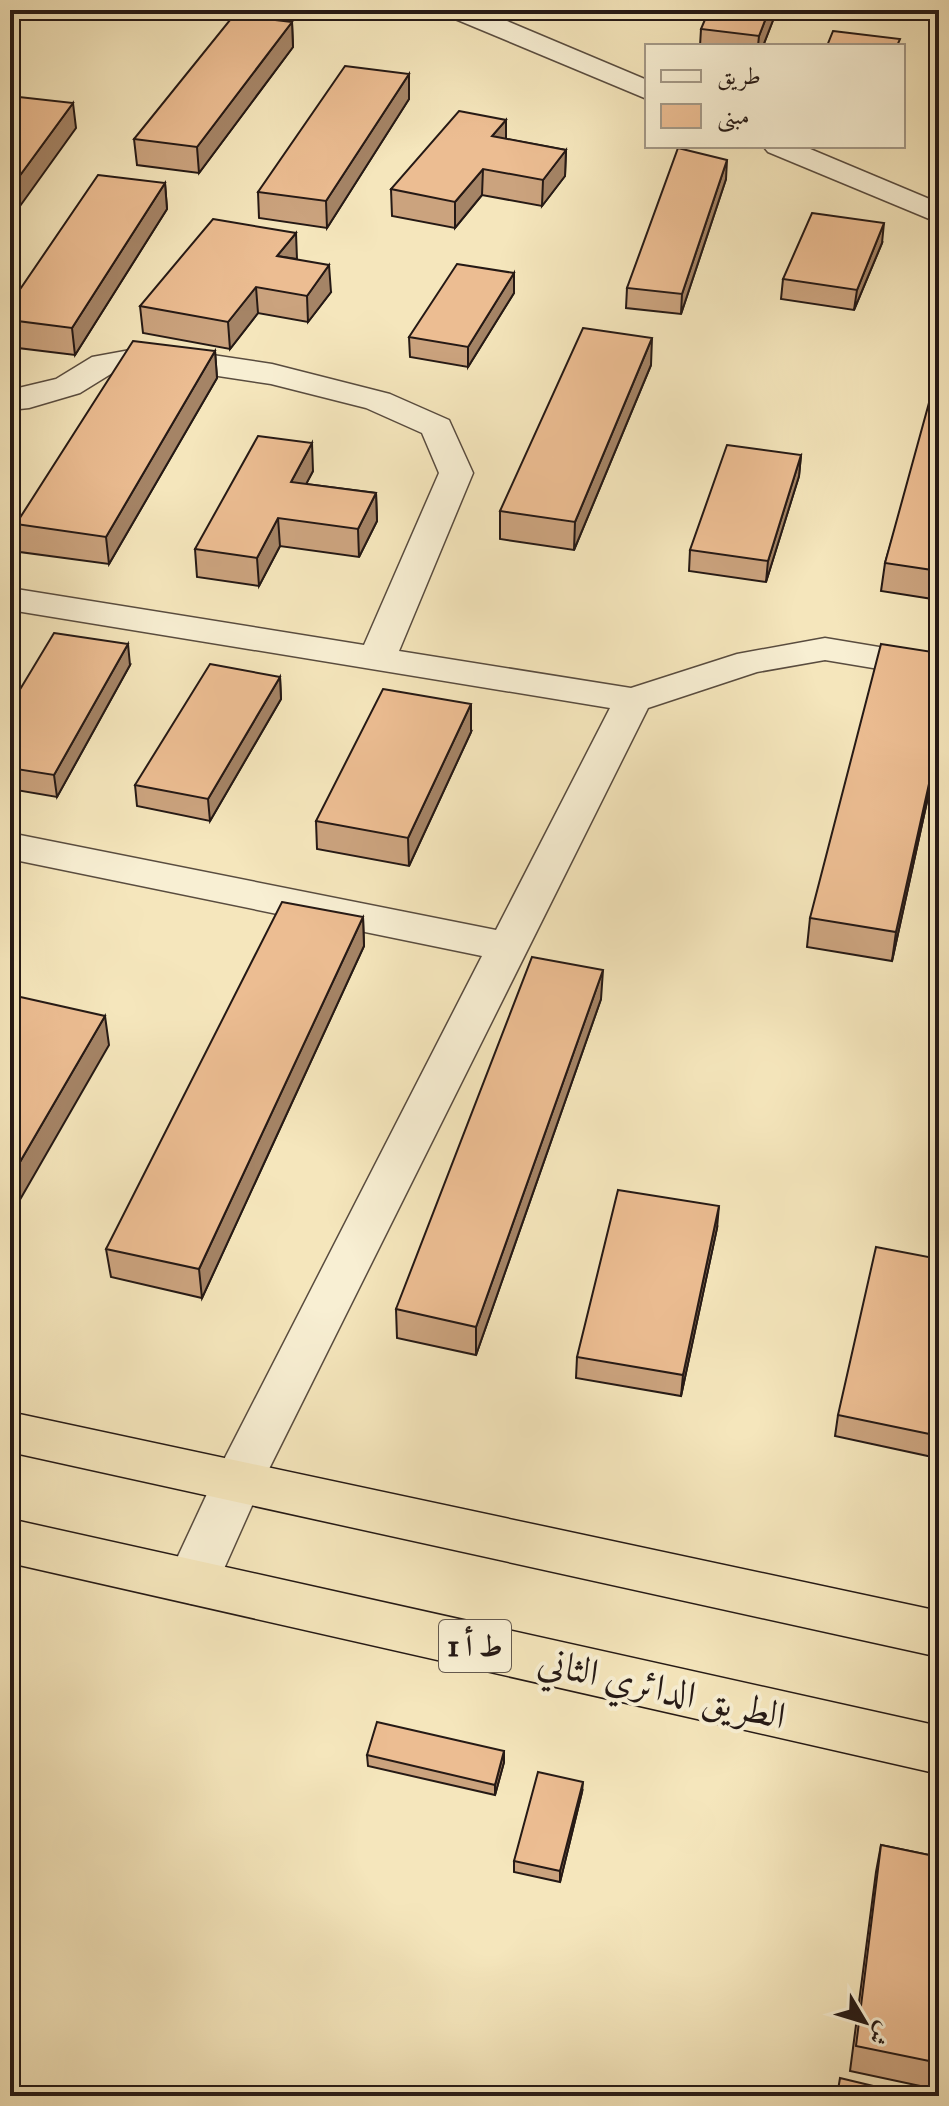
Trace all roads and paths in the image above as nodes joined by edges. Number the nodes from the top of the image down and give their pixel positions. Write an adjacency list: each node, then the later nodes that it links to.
1 (458, 10): 2 (street)
2 (645, 89)
3 (783, 148): 4 (street)
4 (939, 214)
5 (10, 400): 7 (street)
6 (10, 599): 7 (street)
7 (377, 659): 9 (street)
8 (939, 668): 9 (street)
9 (633, 700): 11 (street)
10 (10, 846): 11 (street)
11 (509, 947): 13 (street)
12 (10, 1432): 13 (highway)
13 (238, 1481): 15 (street); 16 (highway)
14 (10, 1541): 15 (highway, الطريق الدائري الثاني / ط أ 1)
15 (192, 1582): 17 (highway, الطريق الدائري الثاني / ط أ 1)
16 (939, 1634)
17 (939, 1750)

